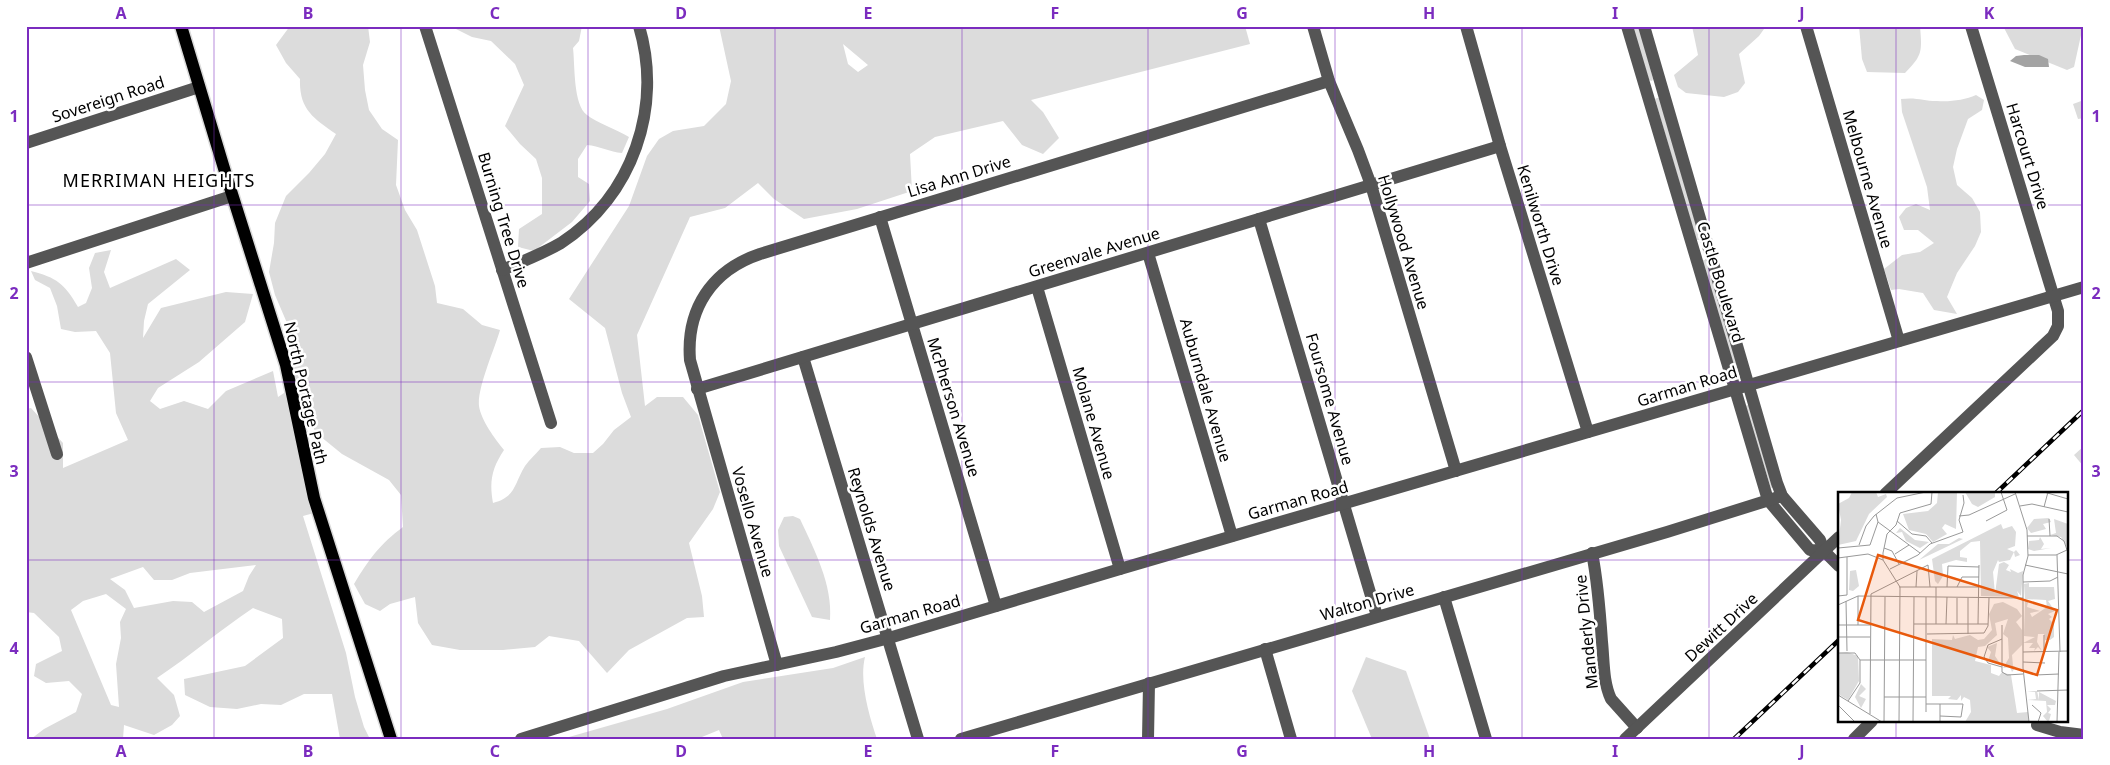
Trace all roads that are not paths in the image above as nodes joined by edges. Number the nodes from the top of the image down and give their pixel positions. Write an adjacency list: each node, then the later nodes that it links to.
1 (181, 26): 11 (main road, North Portage Path)
2 (425, 26): 24 (street, Burning Tree Drive)
3 (639, 26): 24 (street)
4 (1313, 26): 10 (street, Hollywood Avenue)
5 (1466, 26): 15 (street, Kenilworth Drive)
6 (1627, 26): 13 (street, Castle Boulevard)
7 (1644, 26): 12 (street, Castle Boulevard)
8 (1806, 26): 29 (street, Melbourne Avenue)
9 (1971, 26): 27 (street, Harcourt Drive)
10 (1329, 81): 16 (street, Hollywood Avenue); 18 (street, Lisa Ann Drive)
11 (199, 87): 14 (street, Sovereign Road); 17 (main road, North Portage Path)
12 (1662, 88): 13 (street); 20 (street, Castle Boulevard)
13 (1647, 92): 22 (street, Castle Boulevard)
14 (26, 143)
15 (1500, 146): 16 (street, Greenvale Avenue); 36 (street, Kenilworth Drive)
16 (1370, 185): 19 (street, Greenvale Avenue); 38 (street, Hollywood Avenue)
17 (232, 196): 23 (street); 60 (main road, North Portage Path)
18 (880, 217): 28 (street, McPherson Avenue); 34 (street, Lisa Ann Drive)
19 (1258, 219): 21 (street, Greenvale Avenue); 42 (street, Foursome Avenue)
20 (1710, 251): 22 (street); 32 (street, Castle Boulevard)
21 (1148, 253): 25 (street, Greenvale Avenue); 43 (street, Auburndale Avenue)
22 (1696, 256): 33 (street, Castle Boulevard)
23 (26, 263)
24 (502, 270): 35 (street, Burning Tree Drive)
25 (1037, 287): 28 (street, Greenvale Avenue); 48 (street, Molane Avenue)
26 (2084, 287): 27 (street, Garman Road)
27 (2054, 296): 29 (street, Garman Road); 39 (street)
28 (912, 324): 31 (street, Greenvale Avenue); 50 (street, McPherson Avenue)
29 (1899, 341): 32 (street, Garman Road)
30 (26, 357): 37 (street)
31 (803, 357): 34 (street, Greenvale Avenue); 52 (street, Reynolds Avenue)
32 (1749, 384): 33 (street, Garman Road); 40 (street, Castle Boulevard)
33 (1736, 388): 36 (street, Garman Road); 41 (street, Castle Boulevard)
34 (697, 389): 54 (street, Vosello Avenue)
35 (551, 423)
36 (1588, 432): 38 (street, Garman Road)
37 (58, 454)
38 (1456, 471): 42 (street, Garman Road)
39 (1887, 492)
40 (1782, 496): 41 (street, Walton Drive); 45 (street, Castle Boulevard)
41 (1768, 500): 45 (street, Castle Boulevard); 46 (street, Walton Drive)
42 (1344, 504): 43 (street, Garman Road); 51 (street, Foursome Avenue)
43 (1232, 536): 48 (street, Garman Road)
44 (1838, 538): 45 (street, Dewitt Drive)
45 (1824, 551): 47 (street, Castle Boulevard); 58 (street, Dewitt Drive)
46 (1592, 553): 49 (street, Walton Drive); 58 (street, Manderly Drive)
47 (1838, 565)
48 (1120, 569): 50 (street, Garman Road)
49 (1444, 598): 51 (street, Walton Drive); 66 (street)
50 (996, 606): 52 (street, Garman Road)
51 (1377, 616): 53 (street, Walton Drive)
52 (889, 638): 54 (street, Garman Road); 62 (street, Reynolds Avenue)
53 (1265, 649): 55 (street, Walton Drive); 65 (street)
54 (777, 665): 61 (street, Garman Road)
55 (1149, 683): 63 (street, Walton Drive); 64 (street)
56 (1871, 722): 68 (street)
57 (2034, 723): 59 (street); 69 (street)
58 (1637, 728): 67 (street, Dewitt Drive)
59 (2084, 734)
60 (391, 739)
61 (520, 739)
62 (918, 739)
63 (961, 739)
64 (1148, 739)
65 (1291, 739)
66 (1486, 739)
67 (1625, 739)
68 (1854, 739)
69 (2040, 739)

